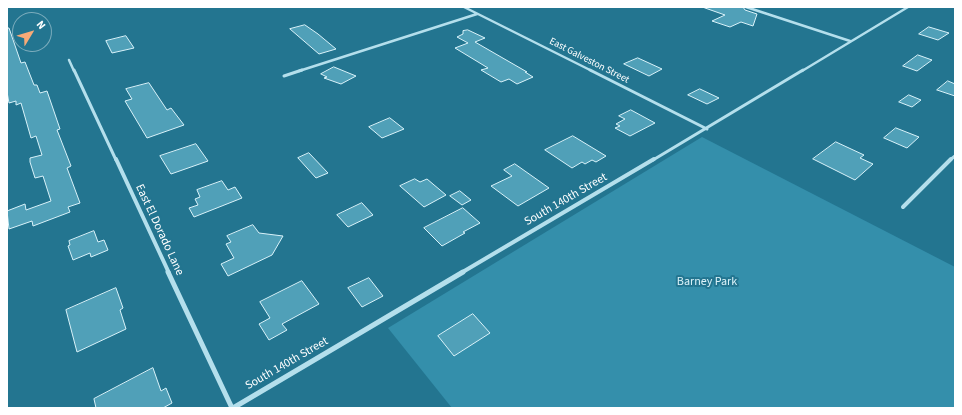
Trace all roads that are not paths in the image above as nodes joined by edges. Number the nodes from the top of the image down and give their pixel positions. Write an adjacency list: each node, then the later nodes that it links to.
1 (464, 7): 4 (street, East Galveston Street)
2 (746, 7): 5 (street)
3 (908, 7): 5 (street, South 140th Street)
4 (478, 14): 7 (street); 8 (street, East Galveston Street)
5 (850, 42): 8 (street, South 140th Street)
6 (69, 60): 11 (street, East El Dorado Lane)
7 (284, 76)
8 (707, 129): 11 (street, South 140th Street)
9 (955, 156): 10 (street)
10 (903, 207)
11 (232, 408)

